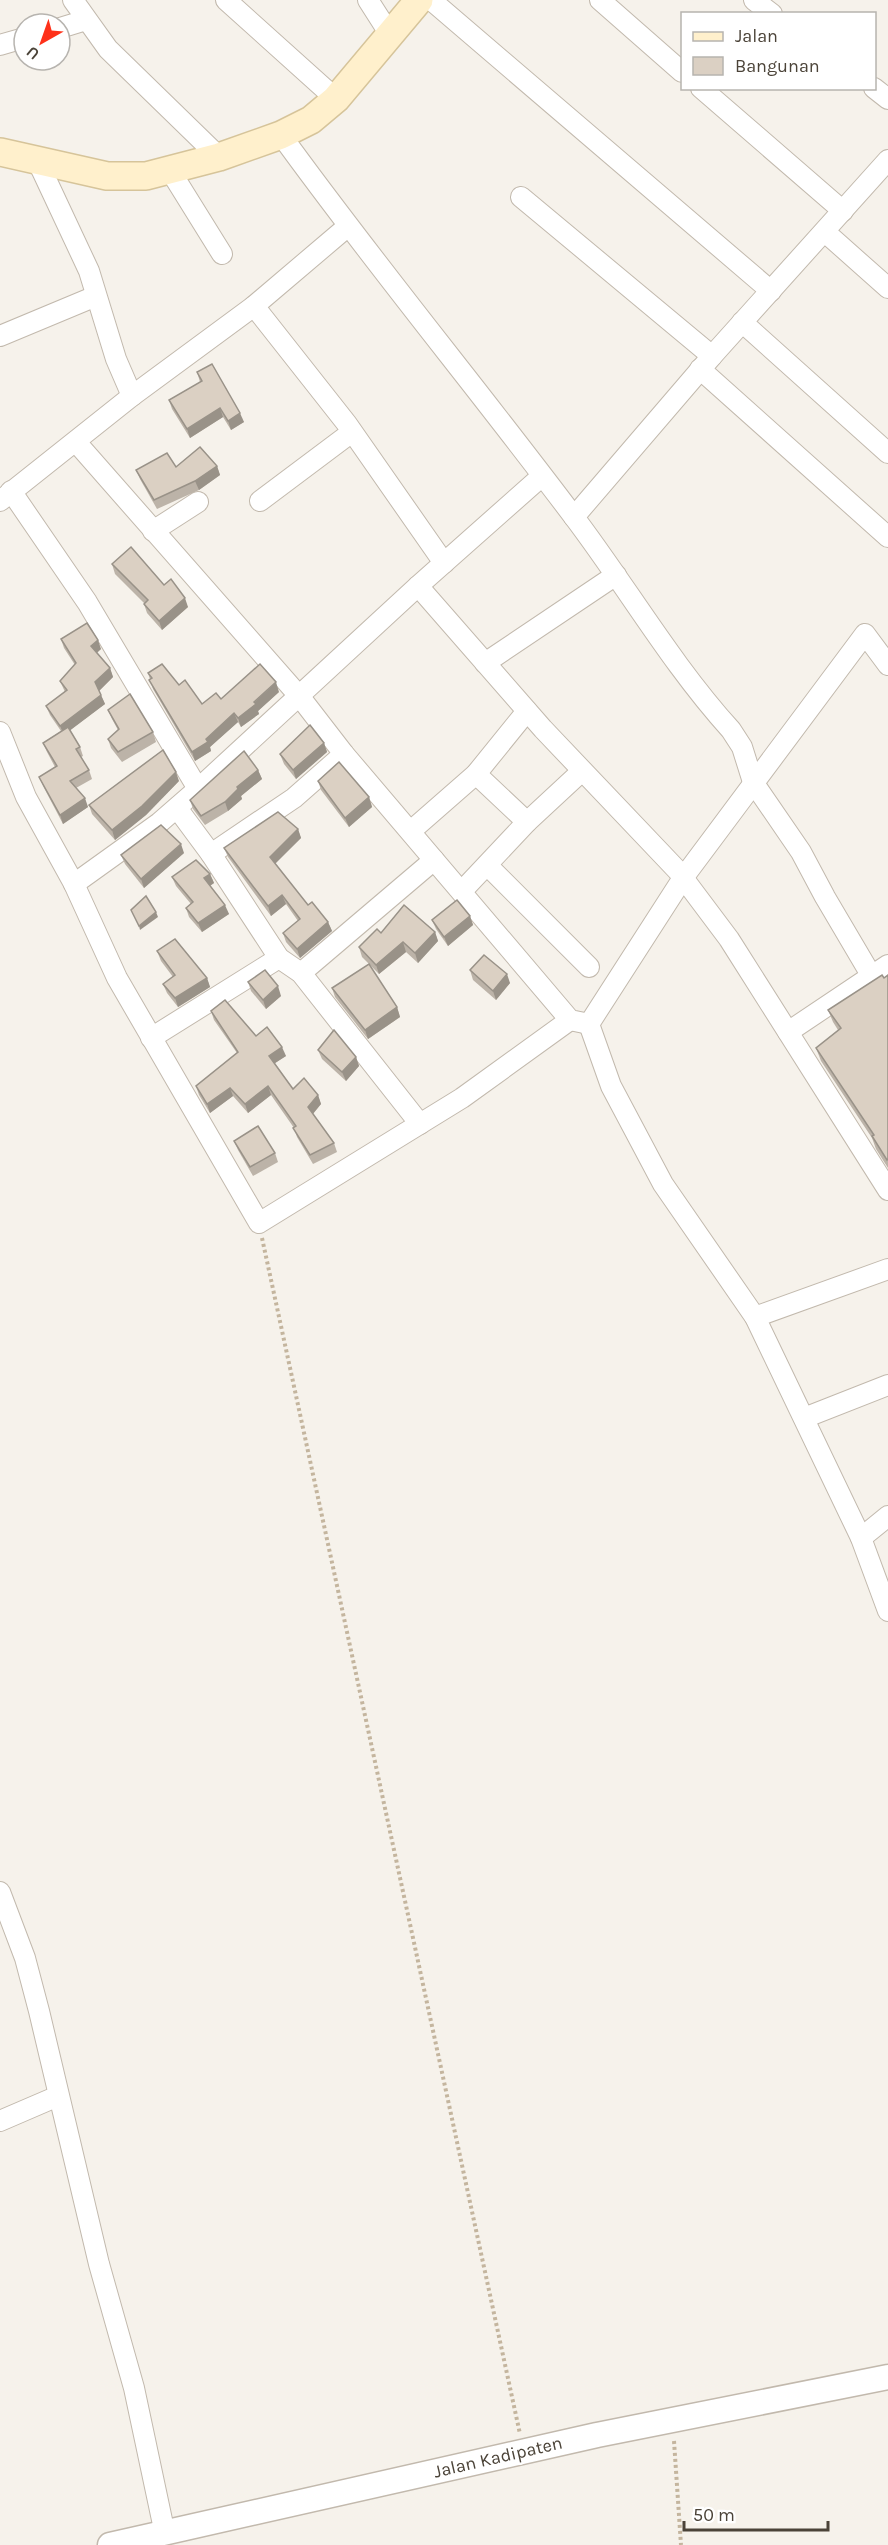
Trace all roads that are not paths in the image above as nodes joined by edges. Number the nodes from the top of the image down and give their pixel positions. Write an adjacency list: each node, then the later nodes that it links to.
1 (73, 0): 9 (street)
2 (226, 0): 15 (street)
3 (368, 0): 11 (street)
4 (419, 0): 11 (main road)
5 (431, 0): 29 (street)
6 (600, 0): 12 (street)
7 (754, 0): 8 (street)
8 (769, 12)
9 (86, 20): 10 (street); 19 (street)
10 (72, 24)
11 (391, 36): 15 (main road)
12 (681, 71)
13 (703, 90): 24 (street)
14 (876, 90): 16 (street)
15 (336, 99): 17 (main road)
16 (888, 99)
17 (282, 135): 19 (main road); 25 (street)
18 (0, 152): 20 (main road)
19 (219, 157): 22 (main road)
20 (37, 160): 22 (main road); 30 (street)
21 (888, 160): 24 (street)
22 (171, 172): 27 (street)
23 (521, 197): 34 (street)
24 (843, 211): 26 (street)
25 (347, 227): 31 (street); 39 (street)
26 (825, 232): 28 (street); 29 (street)
27 (222, 254)
28 (888, 288)
29 (771, 291): 32 (street)
30 (96, 296): 33 (street); 35 (street)
31 (254, 306): 35 (street); 36 (street)
32 (742, 322): 34 (street); 38 (street)
33 (0, 336)
34 (706, 362): 43 (street); 45 (street)
35 (132, 396): 37 (street)
36 (352, 432): 41 (street); 46 (street)
37 (76, 442): 40 (street); 44 (street)
38 (888, 453)
39 (542, 476): 43 (street); 46 (street)
40 (5, 496): 58 (street)
41 (261, 501)
42 (198, 502): 44 (street)
43 (574, 518): 47 (street)
44 (153, 531): 51 (street)
45 (888, 537)
46 (444, 562): 48 (street)
47 (616, 575): 49 (street); 57 (street)
48 (418, 586): 49 (street); 51 (street)
49 (485, 663): 52 (street)
50 (888, 665): 57 (street)
51 (300, 697): 54 (street); 58 (street)
52 (527, 711): 55 (street); 56 (street)
53 (0, 732): 66 (street)
54 (344, 754): 61 (street); 62 (street)
55 (582, 771): 60 (street); 65 (street)
56 (476, 774): 60 (street); 61 (street)
57 (753, 782): 65 (street); 70 (street)
58 (198, 789): 59 (street)
59 (177, 808): 62 (street); 66 (street)
60 (527, 822): 64 (street)
61 (412, 830): 63 (street)
62 (211, 854): 68 (street)
63 (434, 860): 67 (street); 71 (street)
64 (488, 866): 67 (street); 69 (street)
65 (683, 878): 72 (street); 73 (street)
66 (74, 884): 74 (street)
67 (462, 891): 72 (street)
68 (279, 958): 71 (street); 74 (street)
69 (589, 967)
70 (879, 970): 73 (street)
71 (301, 973): 75 (street)
72 (580, 1022): 75 (street); 78 (street)
73 (788, 1032): 76 (street)
74 (151, 1038): 75 (street)
75 (420, 1124)
76 (888, 1190)
77 (888, 1269): 78 (street)
78 (755, 1317): 80 (street)
79 (888, 1385): 80 (street)
80 (804, 1418): 82 (street)
81 (888, 1516): 82 (street)
82 (861, 1538): 83 (street)
83 (888, 1611)
84 (0, 1892): 85 (street)
85 (58, 2096): 86 (street); 88 (street)
86 (0, 2121)
87 (888, 2377): 88 (street, Jalan Kadipaten)
88 (165, 2534): 89 (street, Jalan Kadipaten)
89 (110, 2545)

